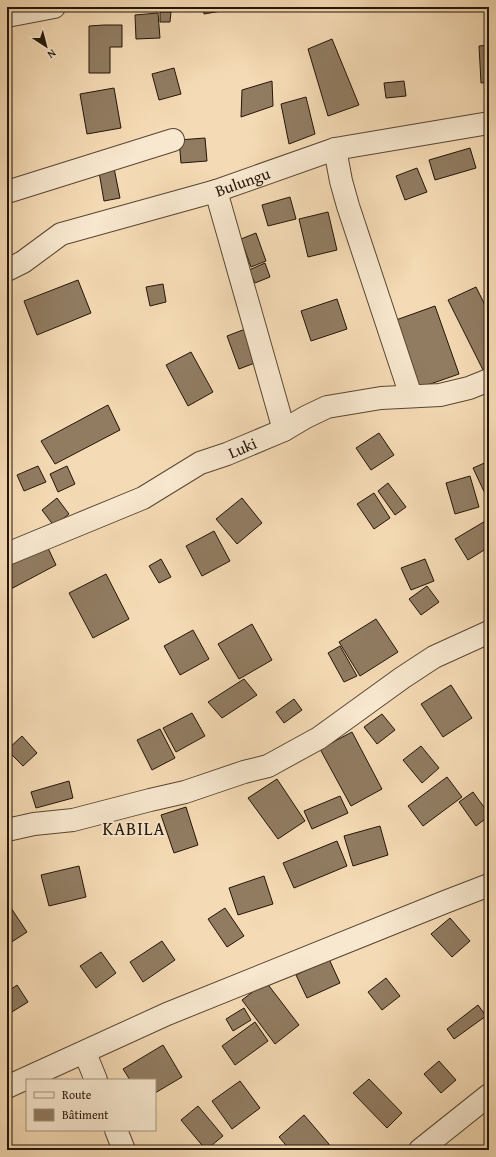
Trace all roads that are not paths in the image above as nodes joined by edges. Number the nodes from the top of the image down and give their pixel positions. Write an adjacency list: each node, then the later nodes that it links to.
1 (54, 7): 2 (street)
2 (7, 16)
3 (489, 123): 5 (street, Bulungu)
4 (173, 140): 7 (street)
5 (336, 150): 6 (street, Bulungu); 10 (street)
6 (216, 191): 8 (street, Bulungu); 11 (street)
7 (7, 192)
8 (7, 270)
9 (489, 380): 10 (street, Luki)
10 (411, 396): 11 (street, Luki)
11 (284, 430): 12 (street, Luki)
12 (7, 554)
13 (489, 632): 14 (street)
14 (7, 830)
15 (489, 885): 16 (street)
16 (85, 1052): 17 (street); 18 (street)
17 (96, 1079)
18 (7, 1087)
19 (489, 1095): 22 (street)
20 (116, 1131): 21 (street)
21 (124, 1150)
22 (420, 1150)

